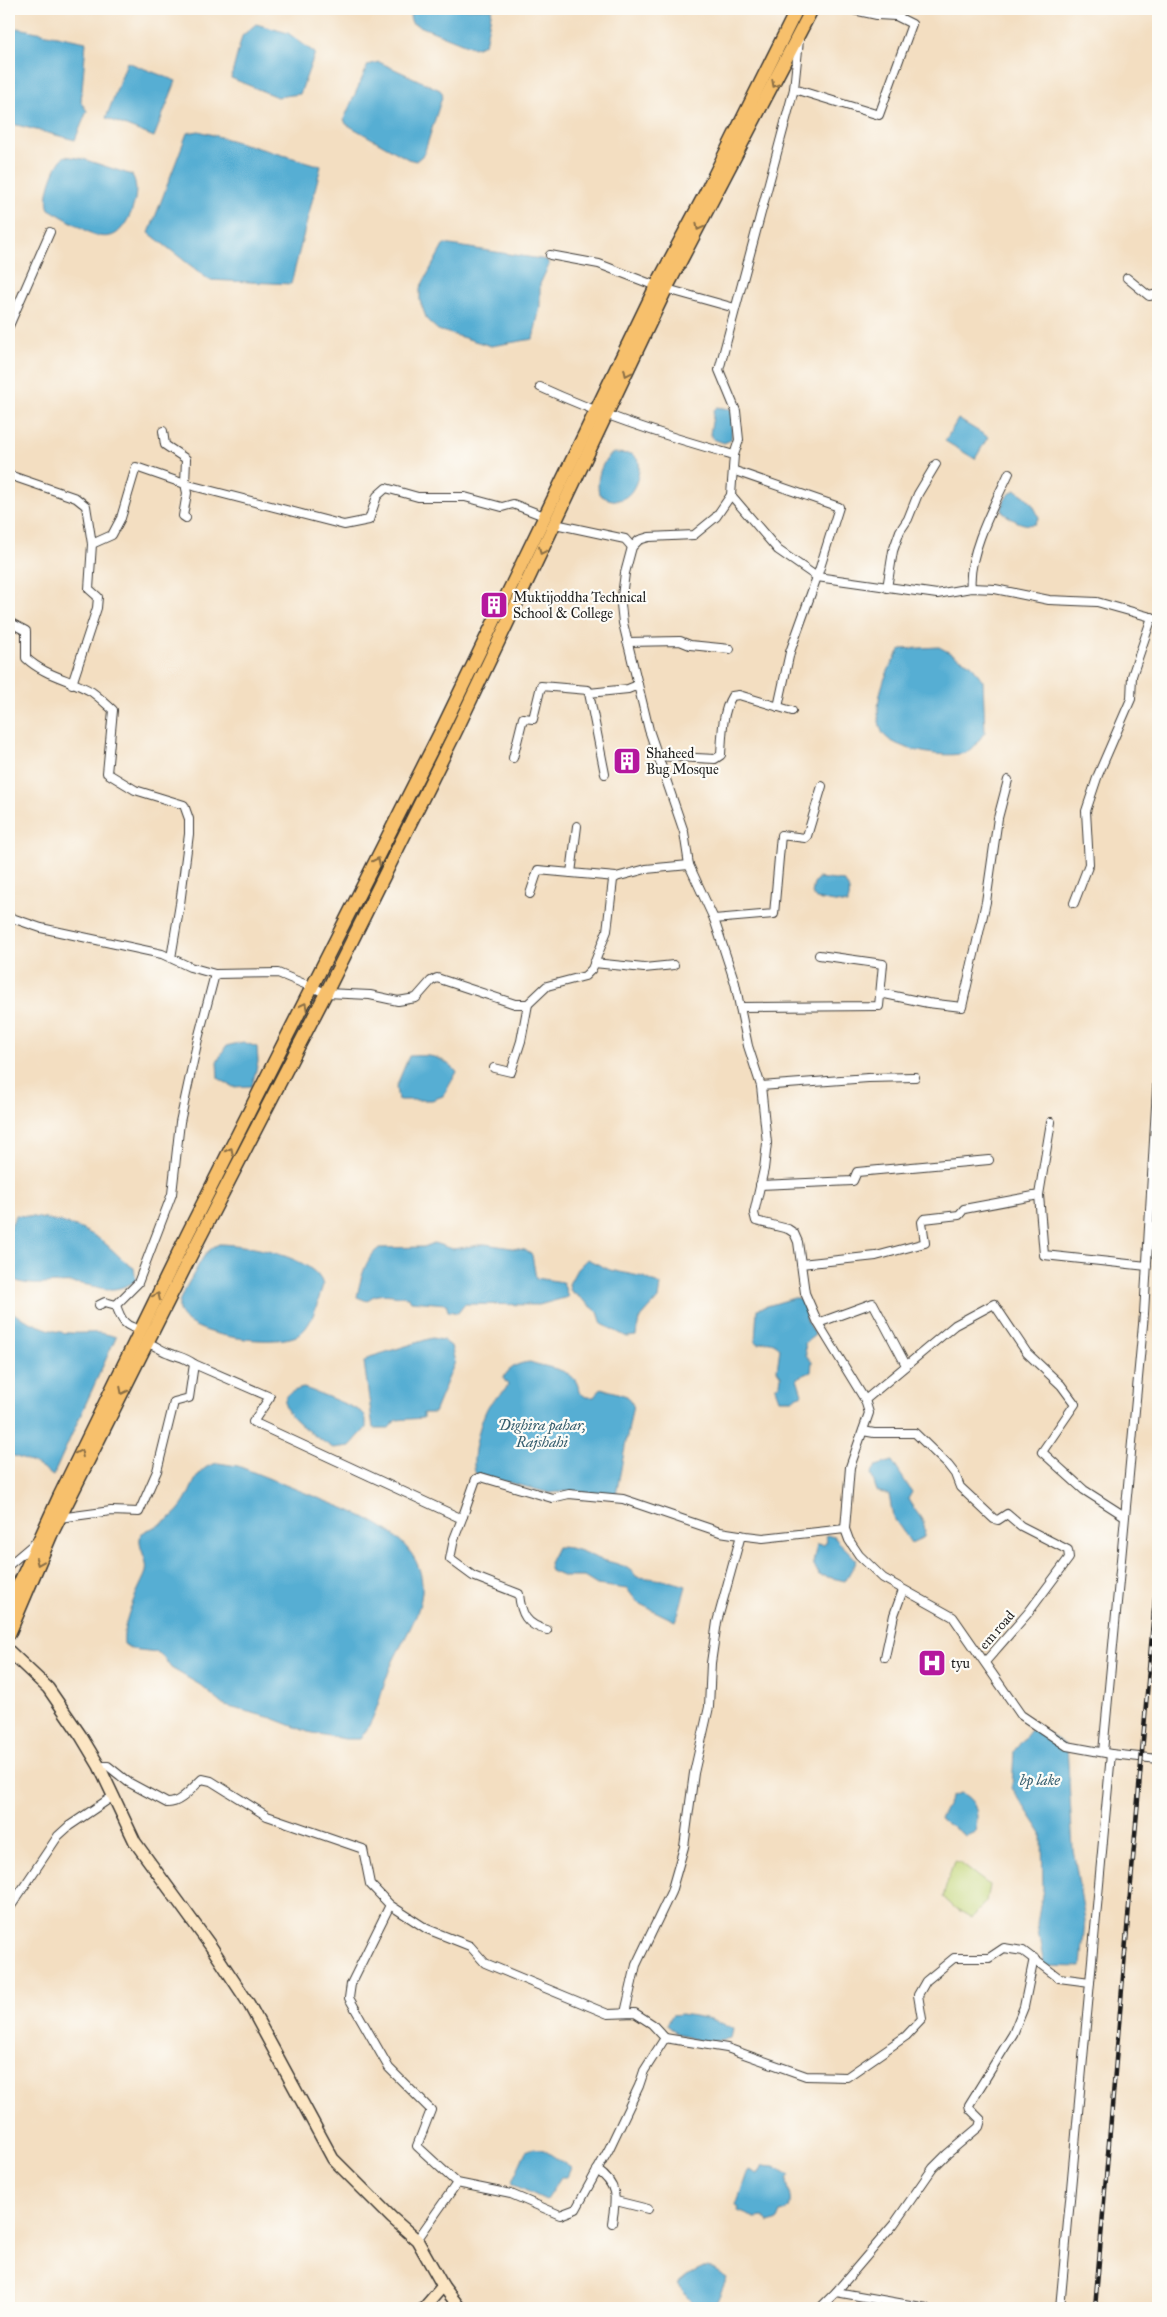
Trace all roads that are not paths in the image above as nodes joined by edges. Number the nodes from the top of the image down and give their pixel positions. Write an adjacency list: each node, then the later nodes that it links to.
1 (796, 9): 4 (street); 10 (main road)
2 (849, 9): 3 (street)
3 (895, 12): 6 (street)
4 (810, 13): 5 (main road)
5 (800, 36): 6 (street); 10 (main road, one-way to 10)
6 (794, 89): 12 (street)
7 (50, 232): 13 (street)
8 (550, 255): 10 (street)
9 (1127, 278): 11 (street)
10 (661, 287): 12 (street); 15 (main road)
11 (1158, 294)
12 (735, 308): 17 (street)
13 (9, 326)
14 (540, 387): 15 (street)
15 (601, 413): 17 (street); 24 (main road); 26 (main road)
16 (163, 431): 22 (street)
17 (734, 455): 19 (street)
18 (936, 464): 30 (street)
19 (735, 471): 23 (street); 29 (street)
20 (1009, 473): 31 (street)
21 (9, 475): 27 (street)
22 (185, 484): 24 (street); 25 (street); 27 (street)
23 (731, 495): 28 (street); 29 (street)
24 (544, 516): 59 (main road, one-way to 24)
25 (186, 518)
26 (555, 524): 28 (street); 60 (main road, one-way to 60)
27 (92, 544): 36 (street)
28 (632, 547): 34 (street)
29 (817, 577): 30 (street); 39 (street)
30 (886, 588): 31 (street)
31 (971, 588): 32 (street)
32 (1155, 618): 51 (street)
33 (9, 622): 36 (street)
34 (627, 642): 35 (street); 37 (street)
35 (730, 649)
36 (72, 684): 55 (street)
37 (638, 685): 38 (street); 41 (street)
38 (589, 693): 42 (street); 43 (street)
39 (778, 707): 40 (street); 41 (street)
40 (792, 711)
41 (658, 756): 47 (street)
42 (514, 758)
43 (605, 774)
44 (1008, 780): 61 (street)
45 (822, 786): 53 (street)
46 (577, 826): 48 (street)
47 (689, 865): 49 (street); 53 (street)
48 (571, 873): 49 (street); 50 (street)
49 (616, 876): 56 (street)
50 (530, 894)
51 (1074, 903)
52 (9, 917): 55 (street)
53 (714, 919): 63 (street)
54 (819, 955): 61 (street)
55 (171, 958): 58 (street)
56 (594, 963): 57 (street); 62 (street)
57 (674, 965)
58 (215, 974): 59 (street); 75 (street)
59 (314, 988): 60 (street); 77 (main road, one-way to 59)
60 (326, 993): 62 (street); 78 (main road)
61 (880, 993): 63 (street)
62 (528, 1004): 64 (street)
63 (740, 1007): 67 (street)
64 (494, 1068)
65 (1158, 1071): 73 (street)
66 (916, 1078): 67 (street)
67 (762, 1086): 70 (street)
68 (1051, 1122): 71 (street)
69 (990, 1160): 70 (street)
70 (760, 1186): 72 (street)
71 (1039, 1195): 72 (street); 73 (street)
72 (801, 1264): 76 (street)
73 (1147, 1266): 83 (street)
74 (99, 1305): 75 (street)
75 (116, 1305): 77 (street)
76 (818, 1323): 80 (street); 81 (street)
77 (142, 1328): 85 (main road, one-way to 77)
78 (148, 1343): 79 (street); 85 (main road, one-way to 85)
79 (194, 1364): 84 (street); 85 (street)
80 (906, 1365): 81 (street); 83 (street)
81 (865, 1400): 82 (street)
82 (863, 1431): 86 (street); 96 (street, em road)
83 (1123, 1514): 97 (street)
84 (463, 1516): 87 (street); 92 (street)
85 (55, 1517): 88 (main road); 93 (main road, one-way to 93)
86 (845, 1530): 87 (street); 90 (street)
87 (741, 1535): 106 (street)
88 (38, 1541): 89 (street); 91 (main road)
89 (9, 1565)
90 (903, 1590): 95 (street); 96 (street)
91 (9, 1606)
92 (547, 1630)
93 (9, 1634)
94 (9, 1651): 100 (main road)
95 (885, 1657)
96 (985, 1662): 97 (street)
97 (1103, 1752): 98 (street)
98 (1112, 1754): 99 (street); 105 (street)
99 (1158, 1759)
100 (99, 1766): 101 (main road); 102 (street)
101 (112, 1797): 103 (street); 113 (main road)
102 (390, 1905): 106 (street); 109 (street)
103 (9, 1909)
104 (1034, 1958): 105 (street); 107 (street); 115 (street)
105 (1090, 1982): 120 (street)
106 (624, 2013): 107 (street)
107 (665, 2038): 108 (street)
108 (597, 2170): 109 (street); 110 (street)
109 (457, 2183): 113 (street)
110 (616, 2201): 111 (street); 112 (street)
111 (648, 2209)
112 (612, 2223)
113 (417, 2240): 114 (main road)
114 (442, 2286): 116 (main road); 117 (main road)
115 (836, 2292): 118 (street); 119 (street)
116 (424, 2308)
117 (460, 2308)
118 (820, 2308)
119 (927, 2308)
120 (1060, 2308)

